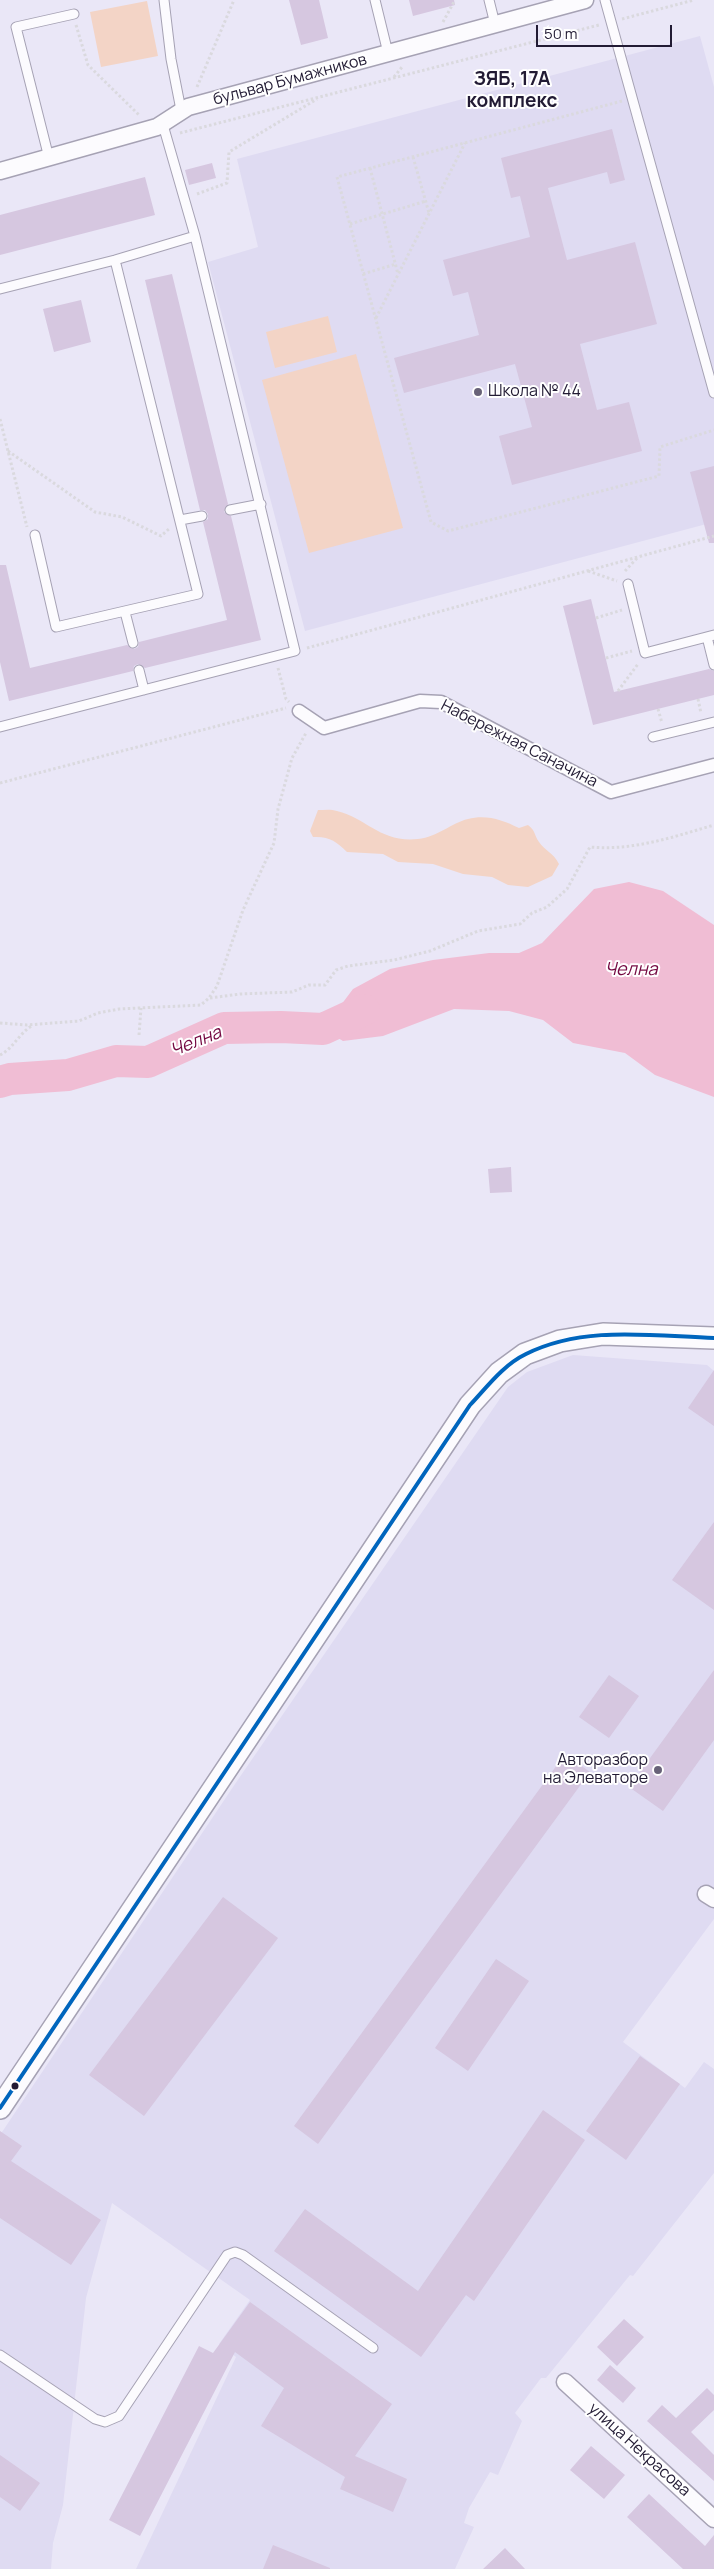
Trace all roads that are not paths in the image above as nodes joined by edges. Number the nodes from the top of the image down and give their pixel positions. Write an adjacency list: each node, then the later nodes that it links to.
1 (164, 0): 9 (lane)
2 (375, 0): 8 (lane)
3 (489, 0): 7 (lane)
4 (586, 0): 7 (street, бульвар Бумажников)
5 (605, 0): 16 (lane)
6 (74, 14): 11 (lane)
7 (495, 24): 8 (street, бульвар Бумажников)
8 (388, 53): 9 (street, бульвар Бумажников)
9 (185, 109): 10 (street, бульвар Бумажников)
10 (161, 130): 11 (street, бульвар Бумажников); 13 (lane)
11 (49, 158): 12 (street, бульвар Бумажников)
12 (0, 171)
13 (195, 236): 14 (lane); 17 (lane)
14 (115, 260): 15 (lane); 20 (lane)
15 (0, 289)
16 (714, 393)
17 (261, 504): 18 (lane); 28 (lane)
18 (230, 510)
19 (202, 516): 20 (lane)
20 (180, 520): 23 (lane)
21 (35, 535): 23 (lane)
22 (628, 584): 24 (lane)
23 (125, 612): 25 (lane)
24 (711, 636): 26 (lane)
25 (133, 643)
26 (714, 665)
27 (139, 670): 28 (lane)
28 (144, 690): 31 (lane)
29 (299, 711): 33 (street, Набережная Саначина)
30 (714, 722): 32 (lane)
31 (0, 727)
32 (653, 737)
33 (714, 765)
34 (714, 1338): 35 (street)
35 (0, 2108)
36 (373, 2348): 37 (lane)
37 (0, 2355)
38 (565, 2382): 39 (street, улица Некрасова)
39 (714, 2519)

